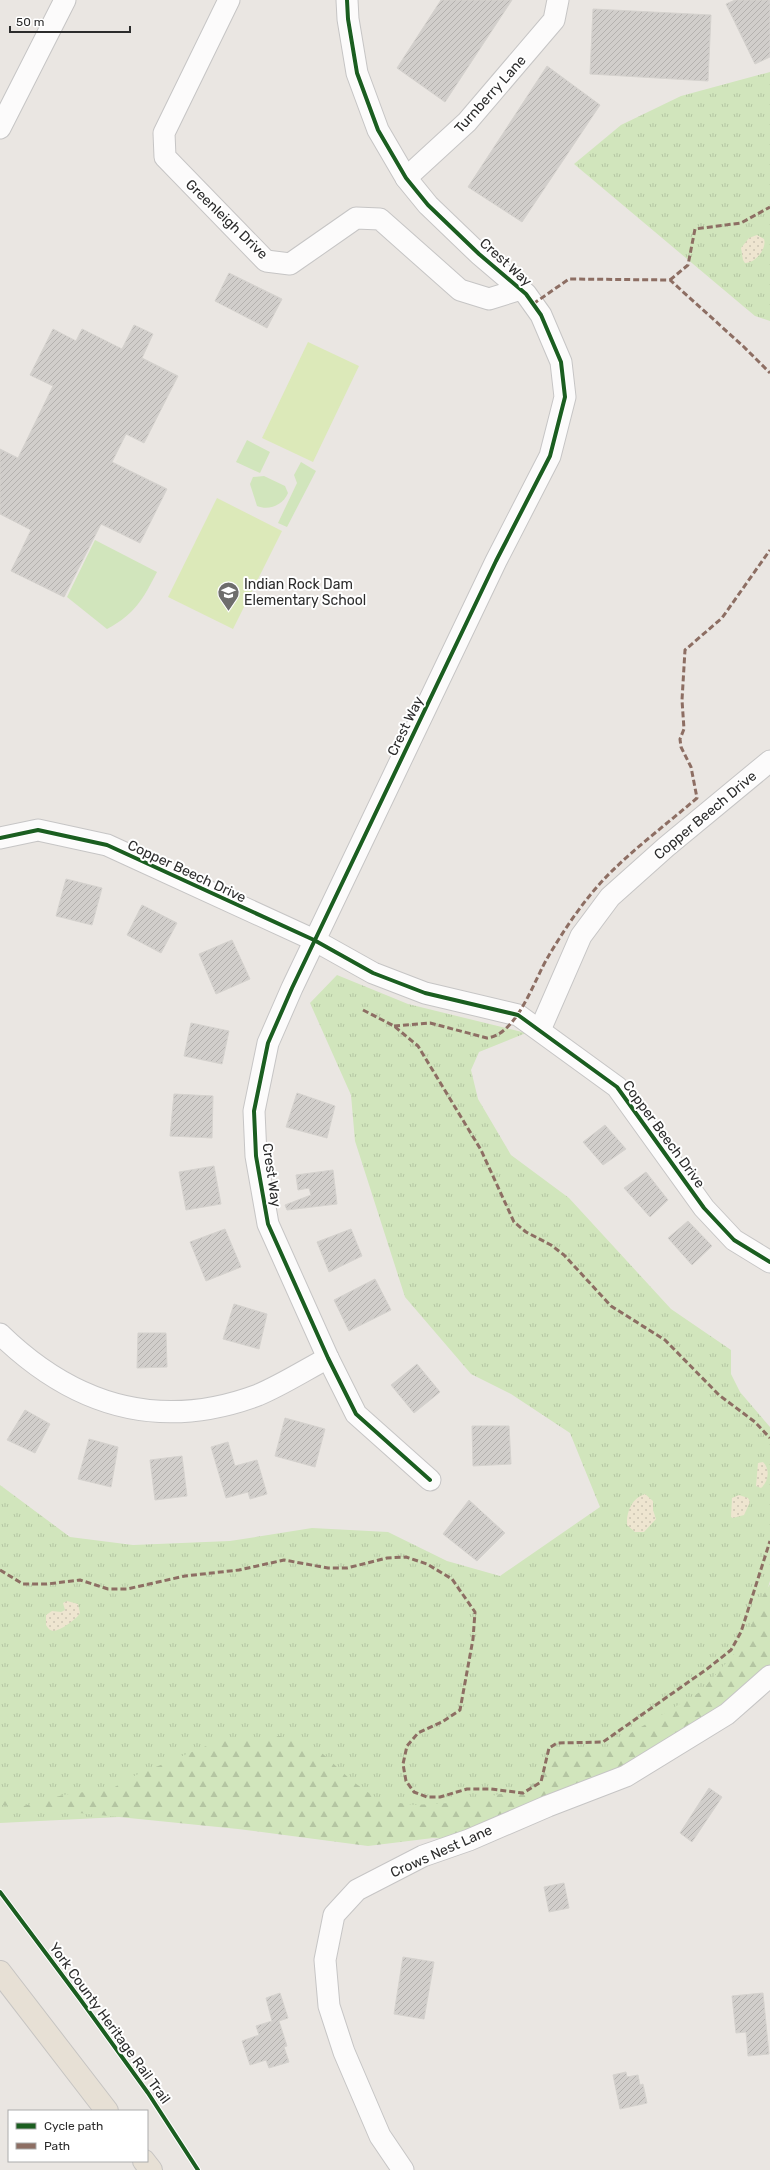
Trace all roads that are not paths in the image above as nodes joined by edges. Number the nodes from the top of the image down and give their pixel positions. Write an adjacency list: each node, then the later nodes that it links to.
1 (65, 0): 5 (street)
2 (229, 0): 7 (street, Greenleigh Drive)
3 (347, 0): 6 (street, Crest Way)
4 (558, 0): 6 (street, Turnberry Lane)
5 (0, 128)
6 (406, 178): 7 (street, Crest Way)
7 (521, 289): 10 (street, Crest Way)
8 (770, 761): 11 (street, Copper Beech Drive)
9 (0, 838): 10 (street, Copper Beech Drive)
10 (314, 940): 11 (street, Copper Beech Drive); 14 (street, Crest Way)
11 (540, 1030): 12 (street, Copper Beech Drive)
12 (770, 1262)
13 (0, 1334): 14 (street)
14 (328, 1358): 15 (street, Crest Way)
15 (430, 1480)
16 (770, 1676): 21 (street, Crows Nest Lane)
17 (0, 1972): 18 (main road)
18 (106, 2110)
19 (145, 2162): 20 (main road)
20 (151, 2170)
21 (403, 2170)

